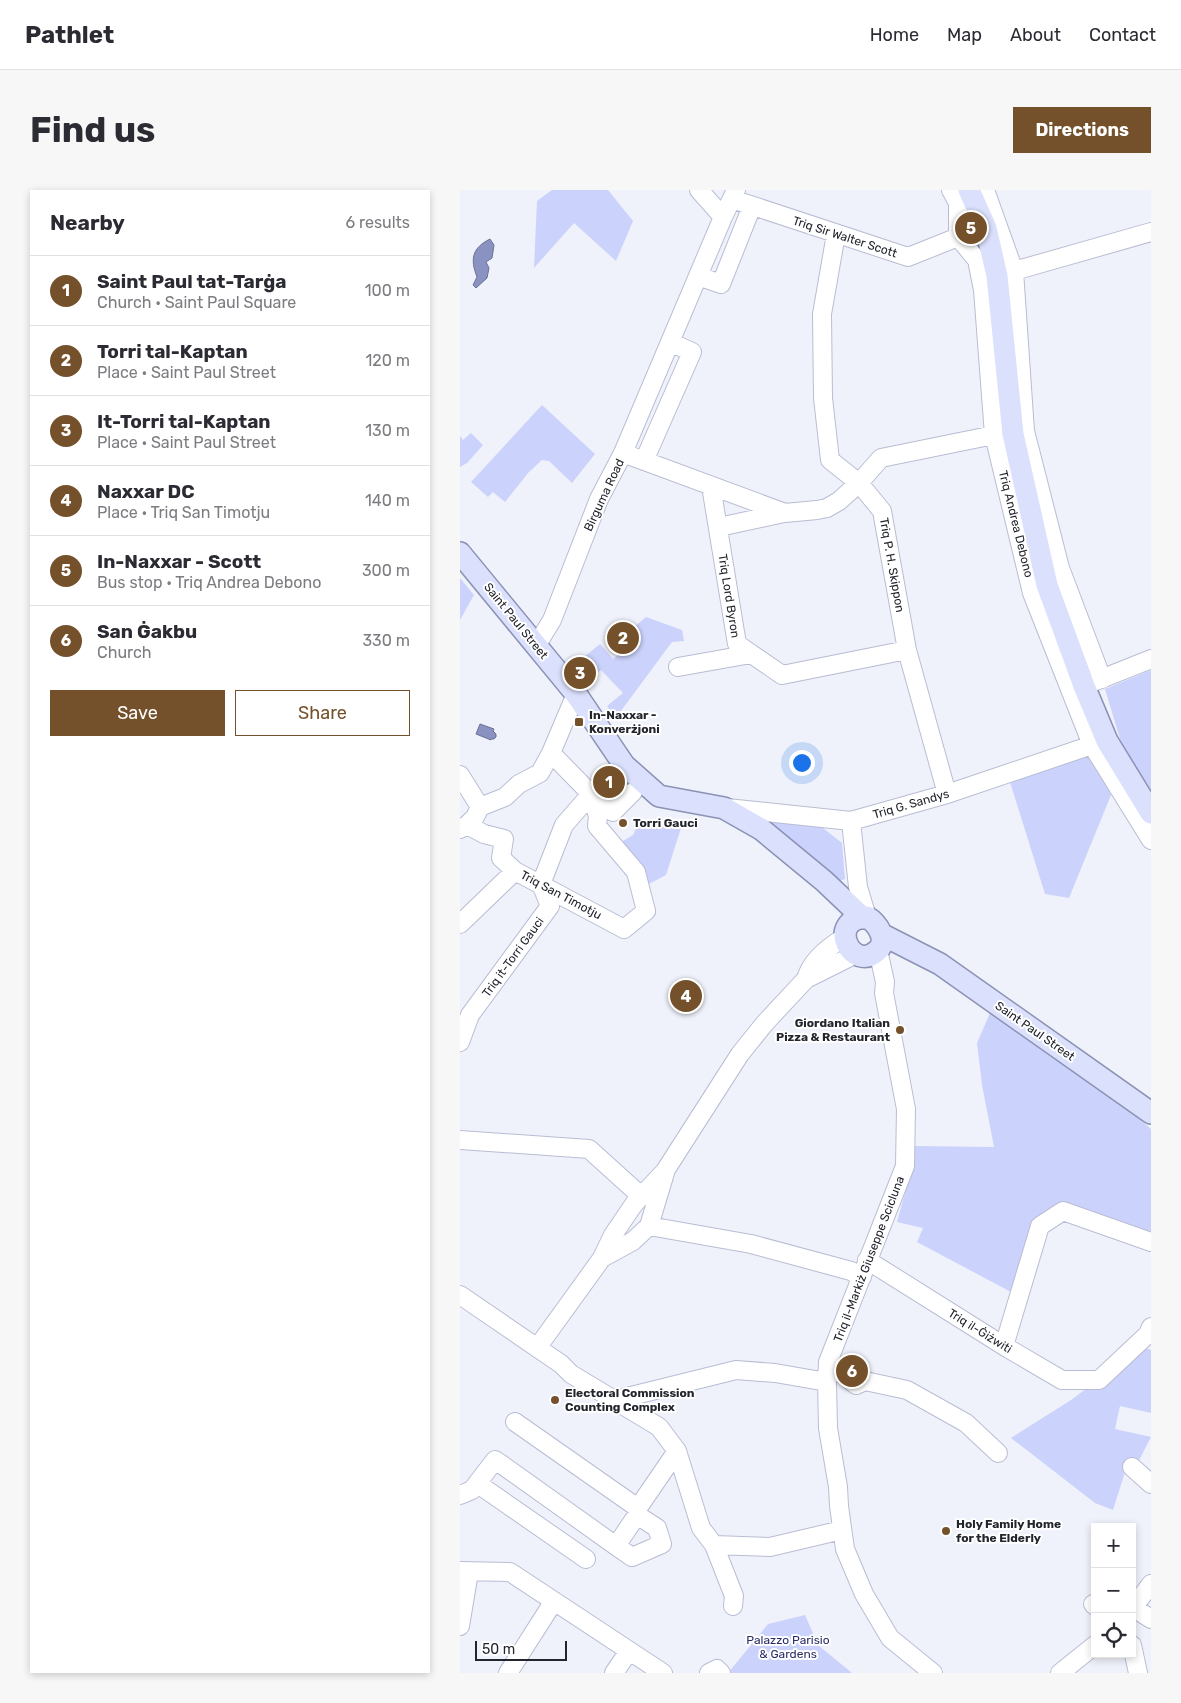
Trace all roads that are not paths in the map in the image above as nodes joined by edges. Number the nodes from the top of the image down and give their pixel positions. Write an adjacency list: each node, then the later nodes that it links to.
1 (699, 190): 7 (street)
2 (951, 190): 10 (street)
3 (969, 190): 28 (main road, Triq Andrea Debono)
4 (985, 190): 12 (street, Triq Andrea Debono)
5 (734, 195): 6 (street, Triq Sir Walter Scott); 7 (street, Birguma Road)
6 (752, 206): 9 (street, Triq Sir Walter Scott); 13 (street)
7 (723, 217): 13 (street, Birguma Road)
8 (1151, 232): 11 (street); 12 (street)
9 (836, 234): 10 (street, Triq Sir Walter Scott); 18 (street, Triq P. H. Skippon)
10 (958, 237): 15 (street, Triq Andrea Debono)
11 (1151, 237)
12 (1014, 271): 28 (street, Triq Andrea Debono)
13 (698, 276): 14 (street, Birguma Road)
14 (670, 342): 16 (street, Birguma Road); 17 (street, Birguma Road)
15 (994, 435): 18 (street); 30 (street, Triq Andrea Debono)
16 (623, 453): 17 (street); 23 (street, Birguma Road)
17 (644, 461): 19 (street)
18 (859, 483): 20 (street); 24 (street, Triq P. H. Skippon)
19 (712, 486): 20 (street); 21 (street, Triq Lord Byron)
20 (785, 513): 21 (street)
21 (719, 527): 25 (street, Triq Lord Byron)
22 (460, 553): 23 (main road, Saint Paul Street)
23 (536, 646): 29 (main road, Saint Paul Street)
24 (906, 650): 25 (street, Triq Lord Byron); 35 (street, Triq P. H. Skippon)
25 (751, 654): 27 (street)
26 (1151, 659): 28 (street)
27 (678, 667)
28 (1093, 682): 38 (main road, Triq Andrea Debono)
29 (576, 694): 31 (street); 37 (main road, Saint Paul Street)
30 (1092, 745): 35 (street, Triq G. Sandys); 41 (street, Triq Andrea Debono)
31 (551, 753): 34 (street); 36 (street)
32 (460, 775): 36 (street)
33 (633, 792): 34 (street)
34 (591, 794): 43 (street); 43 (street, Triq San Timotju)
35 (947, 794): 39 (street, Triq G. Sandys)
36 (480, 807): 40 (street)
37 (724, 808): 39 (street, Triq G. Sandys); 45 (main road, Saint Paul Street)
38 (1151, 813)
39 (852, 821): 45 (street)
40 (464, 827): 42 (street, Triq San Timotju)
41 (1151, 840)
42 (515, 871): 43 (street, Triq San Timotju); 44 (street)
43 (541, 884): 46 (street, Triq it-Torri Gauci)
44 (460, 924)
45 (865, 938): 47 (main road, Saint Paul Street); 49 (street); 54 (street, Triq il-Markiż Giuseppe Scicluna)
46 (460, 1042)
47 (1151, 1113)
48 (460, 1140): 50 (street)
49 (665, 1172): 50 (street); 51 (street)
50 (641, 1196): 53 (street)
51 (649, 1226): 53 (street); 55 (street)
52 (1151, 1242): 58 (street)
53 (602, 1258): 59 (street)
54 (867, 1260): 55 (street, Triq il-Markiż Giuseppe Scicluna); 58 (street, Triq il-Ġiżwiti)
55 (862, 1278): 60 (street, Triq il-Markiż Giuseppe Scicluna)
56 (460, 1295): 59 (street)
57 (1150, 1333): 58 (street, Triq il-Ġiżwiti)
58 (1004, 1346)
59 (537, 1348): 62 (street)
60 (828, 1362): 61 (street, Triq il-Markiż Giuseppe Scicluna); 65 (street)
61 (827, 1382): 62 (street); 70 (street, Triq il-Markiż Giuseppe Scicluna)
62 (615, 1400): 64 (street)
63 (515, 1422): 64 (street)
64 (677, 1451): 71 (street)
65 (998, 1453)
66 (1132, 1467): 68 (street)
67 (478, 1484): 69 (street); 72 (street); 73 (street)
68 (1151, 1484)
69 (460, 1495)
70 (842, 1530): 71 (street); 90 (street, Triq il-Markiż Giuseppe Scicluna)
71 (714, 1545): 78 (street)
72 (616, 1546)
73 (586, 1559)
74 (465, 1571): 76 (street); 81 (street)
75 (1151, 1584): 77 (street)
76 (554, 1601): 83 (street); 85 (street)
77 (1136, 1603)
78 (733, 1606)
79 (1136, 1608): 80 (street)
80 (1151, 1619)
81 (460, 1626)
82 (1091, 1648): 91 (street)
83 (629, 1651): 86 (street); 87 (street)
84 (1135, 1658): 92 (street)
85 (508, 1673)
86 (614, 1673)
87 (663, 1673)
88 (709, 1673): 89 (street)
89 (721, 1673)
90 (933, 1673)
91 (1060, 1673)
92 (1138, 1673)

